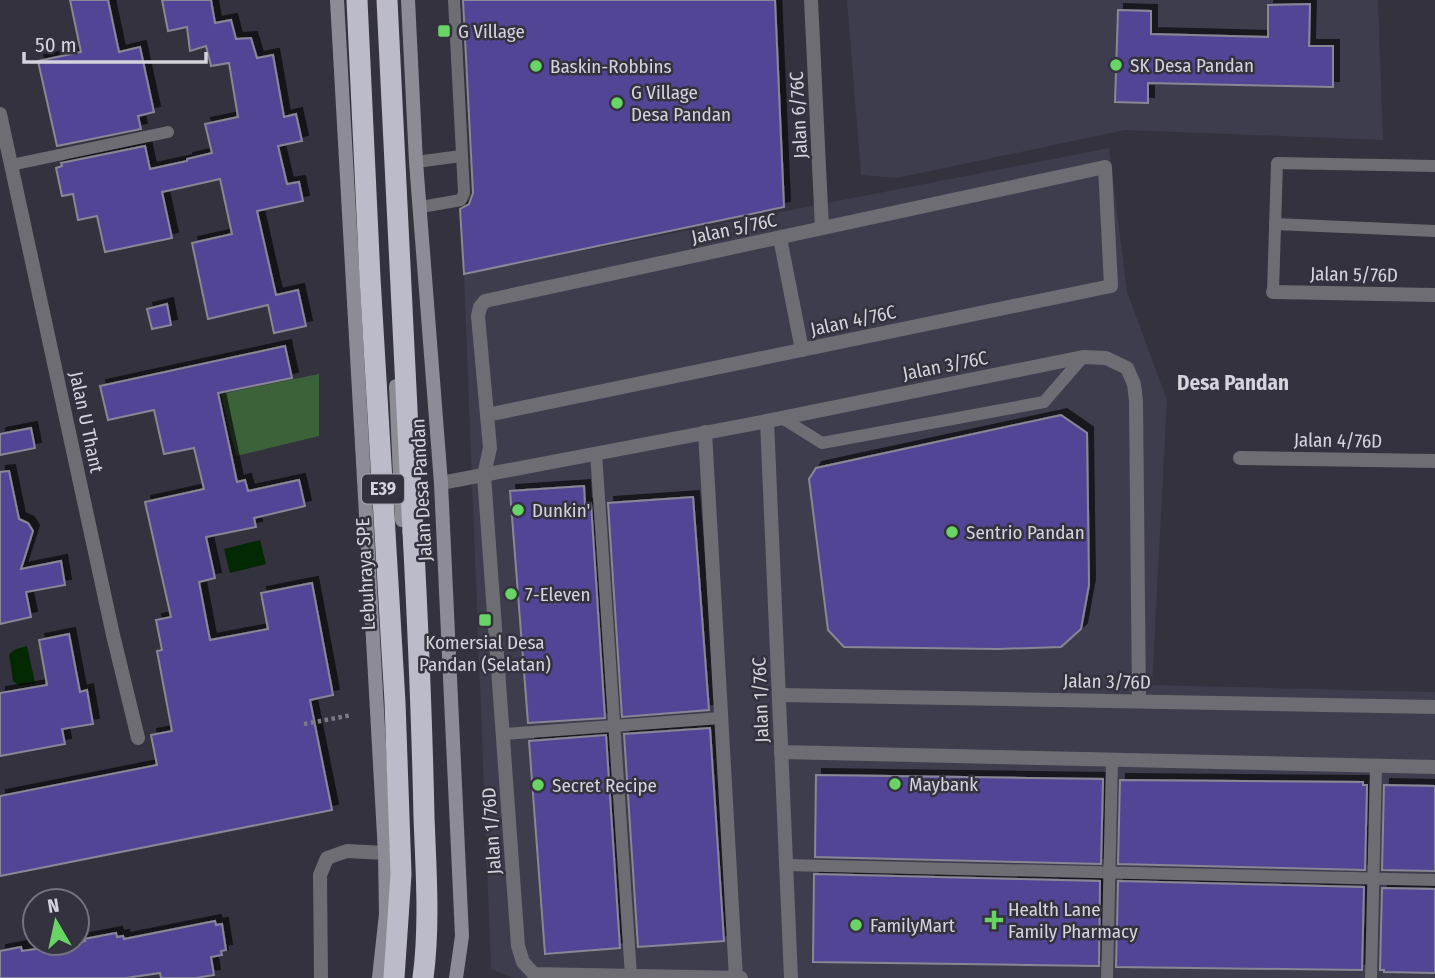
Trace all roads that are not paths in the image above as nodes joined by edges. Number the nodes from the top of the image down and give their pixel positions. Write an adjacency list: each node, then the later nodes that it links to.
1 (337, 0): 44 (street)
2 (357, 0): 53 (highway, Lebuhraya SPE / E39)
3 (380, 0): 54 (street, Jalan Desa Pandan)
4 (387, 0): 54 (highway, E39, bridge)
5 (408, 0): 11 (street, Jalan Desa Pandan)
6 (454, 0): 10 (lane)
7 (811, 0): 17 (street, Jalan 6/76C)
8 (0, 114): 12 (street, Jalan U Thant)
9 (168, 132): 12 (lane)
10 (461, 156): 11 (lane); 15 (lane)
11 (416, 162): 15 (street, Jalan Desa Pandan)
12 (11, 164): 39 (street, Jalan U Thant)
13 (1435, 166): 16 (lane)
14 (1105, 167): 17 (street, Jalan 5/76C); 22 (street, Jalan 4/76C)
15 (421, 207): 32 (street, Jalan Desa Pandan)
16 (1275, 224): 18 (lane); 20 (lane)
17 (822, 228): 19 (street, Jalan 5/76C)
18 (1435, 231)
19 (780, 237): 22 (street); 24 (street, Jalan 5/76C)
20 (1273, 292): 21 (street, Jalan 5/76D)
21 (1435, 295)
22 (802, 350): 24 (street, Jalan 4/76C)
23 (1083, 357): 25 (street, Jalan 3/76C); 25 (lane); 34 (street, Jalan 3/76C)
24 (487, 415): 31 (street)
25 (782, 418): 26 (street, Jalan 3/76C)
26 (767, 421): 27 (street, Jalan 3/76C); 33 (street, Jalan 1/76C)
27 (705, 432): 28 (street, Jalan 3/76C); 36 (street, Jalan 1/76C)
28 (596, 453): 31 (street, Jalan 3/76C); 37 (lane)
29 (1240, 458): 30 (street, Jalan 4/76D)
30 (1435, 461)
31 (484, 475): 32 (street, Jalan 3/76C); 38 (street, Jalan 1/76D)
32 (442, 483): 55 (street, Jalan Desa Pandan)
33 (779, 695): 34 (street, Jalan 3/76D); 40 (street, Jalan 1/76C)
34 (1139, 701): 35 (street, Jalan 3/76D)
35 (1435, 707)
36 (721, 718): 37 (lane); 56 (street, Jalan 1/76C)
37 (614, 727): 38 (lane); 50 (lane)
38 (504, 734): 50 (street, Jalan 1/76D)
39 (138, 738)
40 (781, 752): 41 (street); 45 (street, Jalan 1/76C)
41 (1112, 759): 42 (street); 46 (lane)
42 (1376, 766): 43 (street); 47 (lane)
43 (1435, 767)
44 (385, 853): 49 (street); 51 (street)
45 (785, 865): 46 (lane); 57 (street, Jalan 1/76C)
46 (1110, 873): 47 (lane); 58 (lane)
47 (1374, 879): 48 (lane); 59 (lane)
48 (1435, 880)
49 (386, 914): 52 (street); 53 (street)
50 (631, 976): 56 (street, Jalan 1/76D)
51 (321, 978)
52 (379, 978)
53 (394, 978)
54 (425, 978)
55 (456, 978)
56 (739, 978)
57 (791, 978)
58 (1107, 978)
59 (1371, 978)

